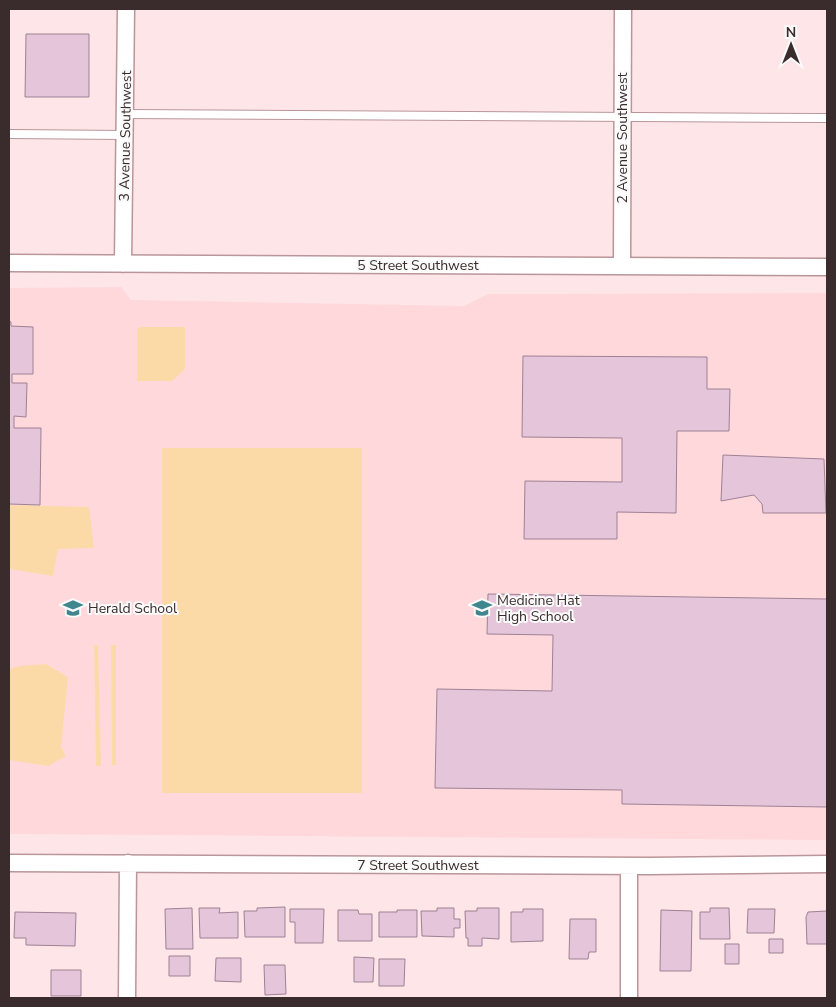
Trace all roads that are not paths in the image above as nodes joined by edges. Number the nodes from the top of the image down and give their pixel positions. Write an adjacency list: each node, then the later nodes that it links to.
1 (126, 9): 3 (street, 3 Avenue Southwest)
2 (623, 9): 4 (street, 2 Avenue Southwest)
3 (124, 114): 4 (lane); 7 (street, 3 Avenue Southwest)
4 (622, 116): 5 (lane); 10 (street, 2 Avenue Southwest)
5 (827, 118)
6 (9, 134): 7 (lane)
7 (124, 135): 9 (street, 3 Avenue Southwest)
8 (9, 263): 9 (street, 5 Street Southwest)
9 (123, 264): 10 (street, 5 Street Southwest)
10 (622, 266): 11 (street, 5 Street Southwest)
11 (827, 267)
12 (9, 863): 13 (street, 7 Street Southwest)
13 (128, 863): 15 (street, 7 Street Southwest); 16 (street)
14 (827, 864): 15 (street, 7 Street Southwest)
15 (629, 866): 17 (street)
16 (127, 998)
17 (629, 998)

